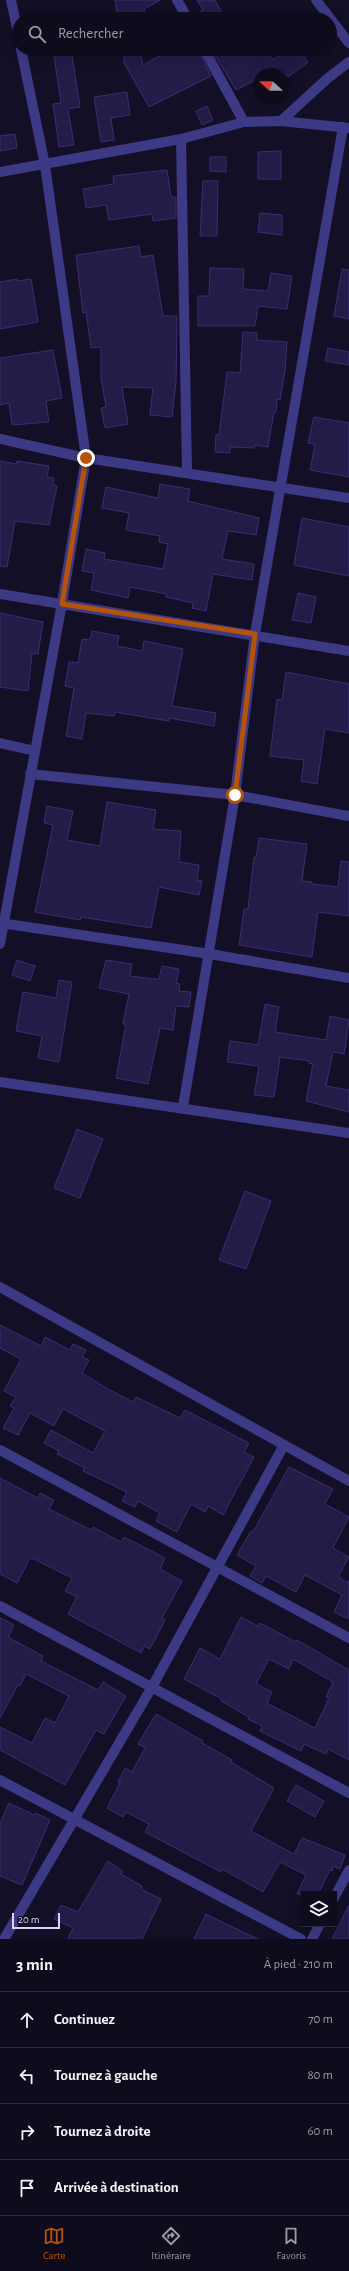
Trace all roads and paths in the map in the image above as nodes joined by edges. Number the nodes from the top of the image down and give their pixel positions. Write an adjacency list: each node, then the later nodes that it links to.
1 (11, 0): 4 (street)
2 (177, 0): 5 (street)
3 (316, 0): 6 (street)
4 (14, 12)
5 (184, 12)
6 (325, 12)
7 (337, 27): 8 (street)
8 (349, 43)
9 (22, 56): 16 (street)
10 (208, 56): 13 (street)
11 (349, 62): 12 (street)
12 (281, 121): 13 (street); 14 (street)
13 (244, 122): 15 (street)
14 (346, 128): 21 (street)
15 (181, 139): 16 (street); 20 (street)
16 (45, 165): 17 (street); 19 (street)
17 (0, 172)
18 (0, 440): 19 (street)
19 (86, 458): 20 (street); 24 (street)
20 (187, 473): 21 (street)
21 (280, 487): 22 (street); 25 (street)
22 (349, 498)
23 (0, 594): 24 (street)
24 (62, 604): 25 (street); 28 (street)
25 (255, 634): 26 (street); 30 (street)
26 (349, 651)
27 (0, 743): 28 (street)
28 (34, 751): 29 (street)
29 (30, 774): 30 (street); 32 (street)
30 (235, 795): 31 (street); 34 (street)
31 (349, 816)
32 (2, 923): 33 (street); 34 (street)
33 (0, 944)
34 (210, 954): 35 (street); 37 (street)
35 (349, 978)
36 (0, 1082): 37 (street)
37 (183, 1108): 38 (street)
38 (349, 1133)
39 (0, 1286): 40 (street)
40 (284, 1445): 42 (street); 43 (street)
41 (0, 1450): 43 (street)
42 (349, 1481)
43 (217, 1566): 45 (street); 46 (street)
44 (0, 1606): 46 (street)
45 (349, 1638)
46 (152, 1688): 48 (street); 49 (street)
47 (0, 1780): 49 (street)
48 (349, 1793)
49 (74, 1821): 53 (street); 54 (street)
50 (349, 1870): 51 (street)
51 (337, 1892)
52 (318, 1927): 55 (street)
53 (4, 1939)
54 (301, 1939)
55 (312, 1939)

